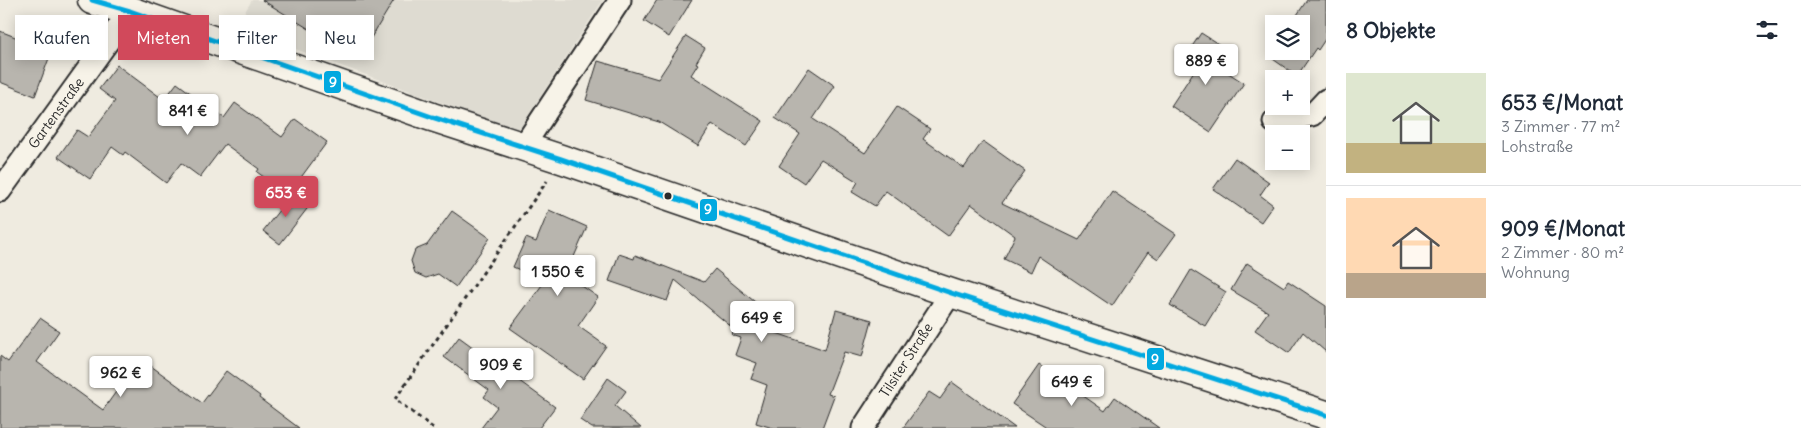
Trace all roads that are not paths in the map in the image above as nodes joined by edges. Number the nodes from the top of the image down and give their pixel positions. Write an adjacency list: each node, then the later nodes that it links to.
1 (92, 0): 3 (main road)
2 (620, 0): 6 (street)
3 (130, 11): 6 (main road); 7 (street, Gartenstraße)
4 (1326, 100): 5 (street)
5 (1274, 122)
6 (523, 147): 8 (main road)
7 (0, 191)
8 (951, 293): 9 (main road); 10 (street, Tilsiter Straße)
9 (1326, 415)
10 (863, 428)

